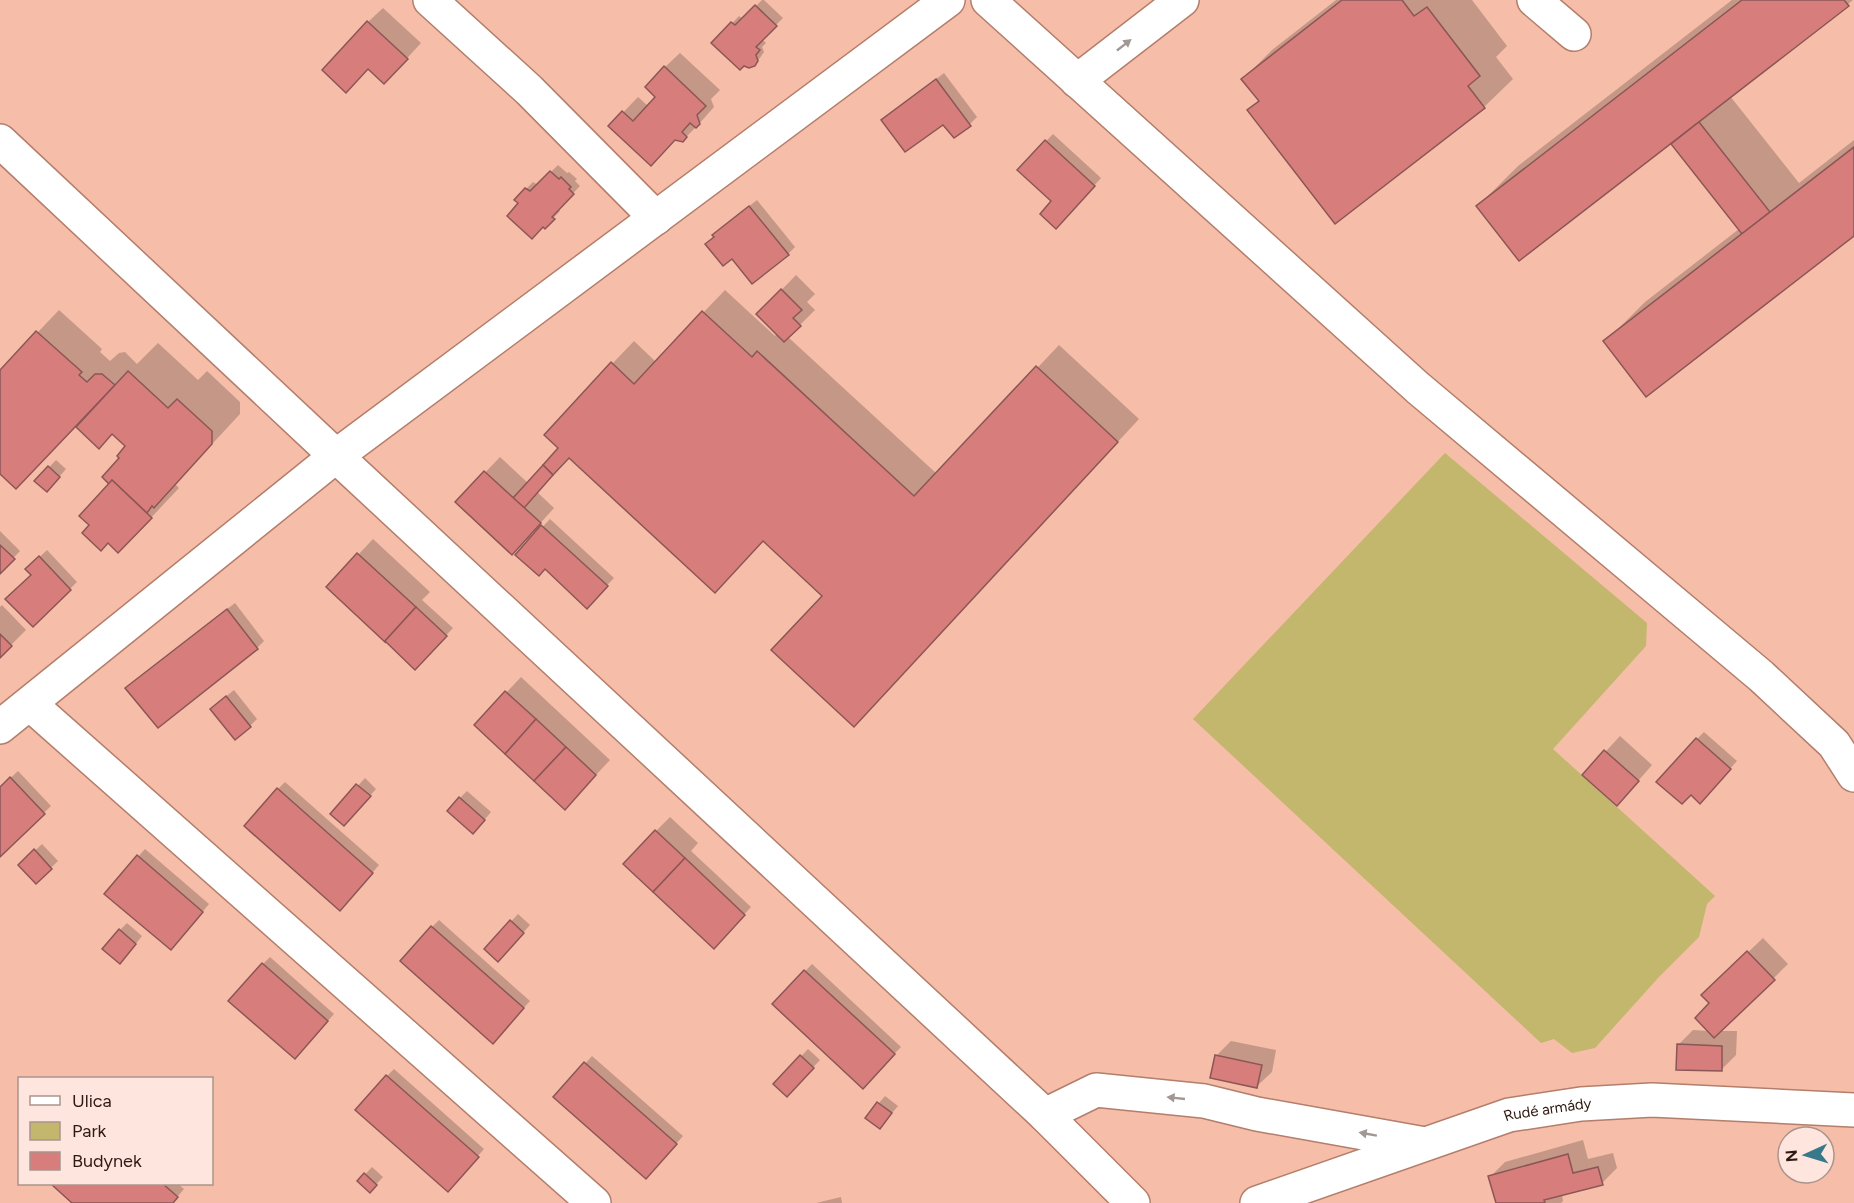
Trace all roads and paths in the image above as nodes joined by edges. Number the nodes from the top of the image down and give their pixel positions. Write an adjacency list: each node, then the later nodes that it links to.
1 (430, 0): 9 (street)
2 (948, 0): 9 (street)
3 (988, 0): 7 (street)
4 (1182, 0): 7 (street, one-way to 4)
5 (1534, 0): 6 (street)
6 (1574, 34)
7 (1077, 81): 13 (street)
8 (0, 141): 10 (street)
9 (656, 218): 10 (street)
10 (336, 456): 11 (street); 15 (street)
11 (30, 704): 12 (street); 17 (street)
12 (0, 727)
13 (1854, 775)
14 (1854, 1110): 16 (street, Rudé armády)
15 (1045, 1115): 16 (street, one-way to 15); 18 (street)
16 (1425, 1144): 19 (street, Rudé armády)
17 (594, 1203)
18 (1132, 1203)
19 (1257, 1203)

